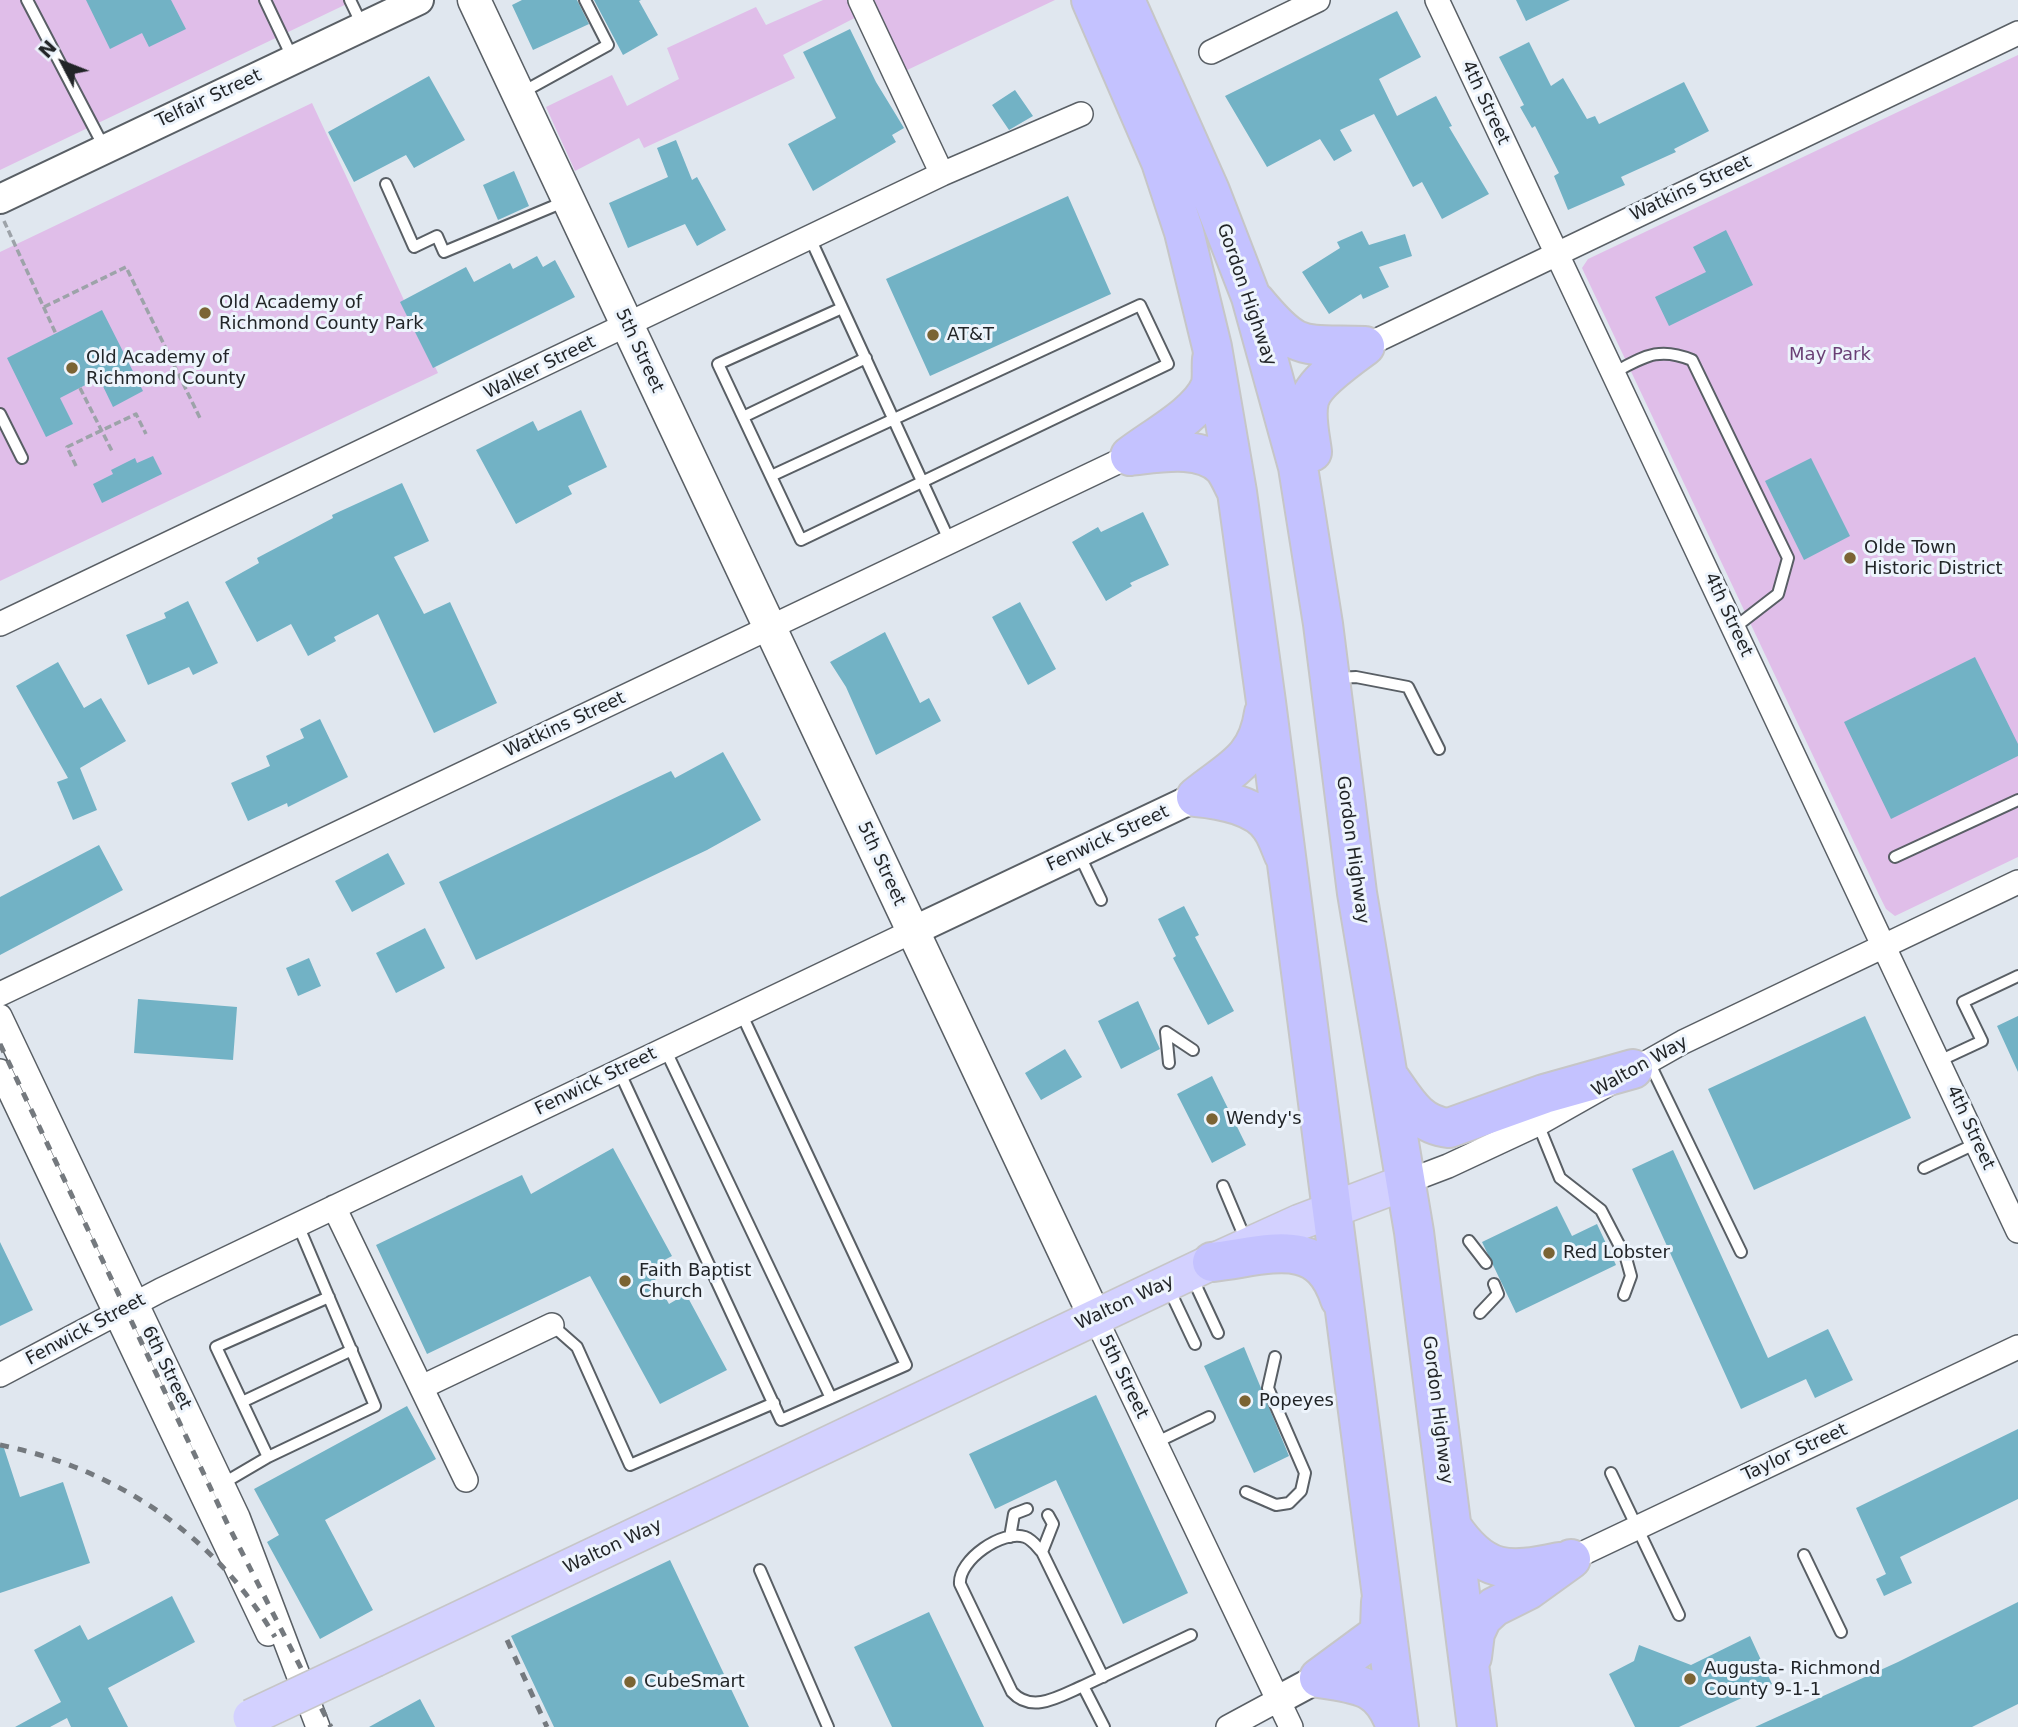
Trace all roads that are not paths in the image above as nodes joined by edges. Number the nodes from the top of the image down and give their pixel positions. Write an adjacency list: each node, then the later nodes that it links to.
1 (27, 0): 18 (lane)
2 (265, 0): 15 (lane)
3 (350, 0): 12 (lane)
4 (419, 0): 12 (street, Telfair Street)
5 (474, 0): 16 (main road, 5th Street)
6 (585, 0): 16 (lane)
7 (860, 0): 19 (street)
8 (1091, 0): 29 (highway)
9 (1125, 0): 25 (highway, Gordon Highway)
10 (1318, 0): 14 (street)
11 (1437, 0): 24 (street, 4th Street)
12 (363, 27): 15 (street, Telfair Street)
13 (2018, 33): 24 (street, Watkins Street)
14 (1211, 52)
15 (293, 59): 18 (street, Telfair Street)
16 (519, 95): 22 (main road, 5th Street)
17 (1081, 114): 19 (street, Walker Street)
18 (105, 149): 21 (street, Telfair Street)
19 (942, 174): 23 (street, Walker Street)
20 (386, 184): 22 (lane)
21 (0, 199)
22 (568, 200): 27 (main road, 5th Street)
23 (810, 238): 26 (lane); 27 (street, Walker Street)
24 (1556, 253): 28 (street, Watkins Street); 31 (street, 4th Street)
25 (1251, 297): 28 (highway); 42 (highway, Gordon Highway)
26 (842, 308): 30 (lane); 33 (lane)
27 (628, 326): 41 (street, Walker Street); 43 (main road, 5th Street)
28 (1364, 346): 42 (highway)
29 (1212, 347): 35 (highway); 39 (highway)
30 (866, 358): 33 (lane); 34 (lane)
31 (1613, 373): 44 (street, 4th Street); 44 (lane)
32 (0, 414): 36 (lane)
33 (743, 417): 37 (lane)
34 (894, 420): 37 (lane); 38 (lane); 38 (lane)
35 (1130, 456): 39 (highway); 40 (street, Watkins Street)
36 (22, 458)
37 (771, 476): 38 (lane)
38 (922, 482): 40 (lane)
39 (1237, 492): 46 (highway)
40 (950, 542): 43 (street, Watkins Street)
41 (0, 624)
42 (1323, 624): 45 (highway, Gordon Highway)
43 (770, 628): 55 (main road, 5th Street); 58 (street, Watkins Street)
44 (1734, 628): 56 (street, 4th Street)
45 (1330, 680): 47 (lane); 68 (highway, Gordon Highway)
46 (1266, 702): 48 (highway); 52 (highway)
47 (1439, 749)
48 (1196, 797): 50 (street, Fenwick Street); 52 (highway)
49 (2018, 800): 51 (lane)
50 (1078, 852): 54 (lane); 55 (street, Fenwick Street)
51 (1895, 857)
52 (1286, 860): 75 (highway)
53 (2018, 882): 56 (street, Walton Way)
54 (1101, 900)
55 (913, 931): 59 (street, Fenwick Street); 89 (main road, 5th Street)
56 (1886, 947): 63 (street, 4th Street); 65 (street, Walton Way)
57 (2018, 976): 63 (lane)
58 (0, 994)
59 (741, 1013): 61 (street, Fenwick Street); 99 (lane)
60 (0, 1016): 86 (street, 6th Street)
61 (665, 1049): 67 (street, Fenwick Street); 99 (lane)
62 (1193, 1050): 64 (lane)
63 (1939, 1060): 70 (street, 4th Street)
64 (1169, 1063)
65 (1641, 1065): 68 (highway); 69 (street, Walton Way); 80 (lane)
66 (0, 1071): 88 (street, 6th Street)
67 (619, 1071): 74 (street, Fenwick Street); 101 (lane)
68 (1391, 1080): 72 (highway, Gordon Highway)
69 (1538, 1124): 72 (street, Walton Way); 84 (lane)
70 (1977, 1143): 71 (lane); 77 (street, 4th Street)
71 (1924, 1168)
72 (1406, 1182): 75 (main road, Walton Way); 111 (highway, Gordon Highway)
73 (1223, 1186): 79 (lane)
74 (334, 1207): 76 (street, Fenwick Street); 98 (street)
75 (1331, 1210): 79 (main road, Walton Way); 90 (highway)
76 (298, 1225): 85 (lane); 86 (street, Fenwick Street)
77 (2018, 1231)
78 (1469, 1241): 81 (lane)
79 (1248, 1245): 82 (main road, Walton Way)
80 (1741, 1252)
81 (1486, 1263)
82 (1190, 1272): 89 (main road, Walton Way); 90 (highway); 92 (lane); 93 (lane)
83 (1494, 1284): 87 (lane)
84 (1624, 1295)
85 (329, 1297): 95 (lane); 100 (lane)
86 (136, 1304): 88 (street, Fenwick Street); 107 (street, 6th Street)
87 (1480, 1313)
88 (115, 1316): 97 (street, Fenwick Street); 128 (street, 6th Street)
89 (1095, 1317): 103 (street, 5th Street); 127 (main road, Walton Way, bridge)
90 (1346, 1318): 118 (highway)
91 (552, 1325): 98 (street); 101 (lane)
92 (1218, 1333)
93 (1195, 1344)
94 (2018, 1348): 112 (street, Taylor Street)
95 (352, 1350): 100 (lane); 104 (lane)
96 (1275, 1357): 108 (lane)
97 (0, 1375)
98 (422, 1387): 106 (street)
99 (831, 1398): 101 (lane)
100 (242, 1402): 104 (lane)
101 (774, 1403)
102 (1209, 1417): 103 (lane)
103 (1155, 1443): 126 (street, 5th Street)
104 (268, 1457): 107 (lane)
105 (1611, 1473): 112 (lane)
106 (466, 1480)
107 (222, 1484): 128 (street, 6th Street)
108 (1246, 1492)
109 (1027, 1509): 113 (lane)
110 (1048, 1515): 114 (lane)
111 (1452, 1528): 116 (highway); 122 (highway, Gordon Highway)
112 (1637, 1528): 116 (street, Taylor Street); 119 (lane)
113 (1010, 1537): 114 (lane); 125 (lane)
114 (1042, 1552): 123 (lane)
115 (1804, 1555): 120 (lane)
116 (1571, 1559): 122 (highway)
117 (760, 1570): 129 (lane)
118 (1382, 1590): 124 (highway); 133 (highway)
119 (1679, 1615)
120 (1841, 1632)
121 (1191, 1635): 123 (lane)
122 (1470, 1666): 134 (highway, Gordon Highway)
123 (1102, 1677): 125 (lane)
124 (1319, 1678): 126 (street); 133 (highway)
125 (1083, 1686): 130 (lane)
126 (1278, 1700): 131 (street); 132 (street, 5th Street)
127 (242, 1722)
128 (315, 1727)
129 (828, 1727)
130 (1104, 1727)
131 (1228, 1727)
132 (1291, 1727)
133 (1398, 1727)
134 (1477, 1727)

